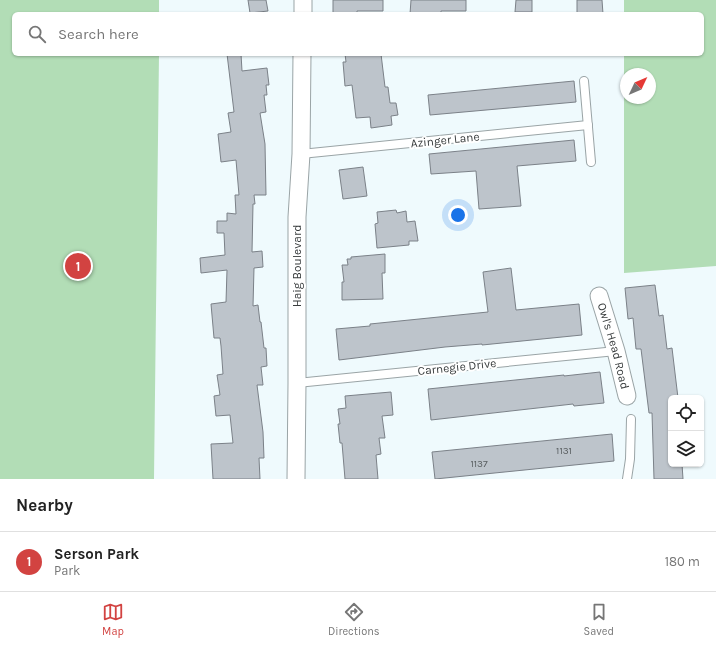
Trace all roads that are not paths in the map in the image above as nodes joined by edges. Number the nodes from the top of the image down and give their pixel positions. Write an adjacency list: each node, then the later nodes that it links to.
1 (303, 0): 2 (street)
2 (302, 12)
3 (302, 56): 6 (street, Haig Boulevard)
4 (584, 81): 5 (lane)
5 (588, 125): 6 (lane, Azinger Lane); 7 (lane)
6 (301, 154): 10 (street, Haig Boulevard)
7 (591, 162)
8 (599, 296): 9 (street, Owl's Head Road)
9 (616, 351): 10 (lane, Carnegie Drive); 11 (street, Owl's Head Road)
10 (297, 383): 13 (street, Haig Boulevard)
11 (627, 396)
12 (631, 419): 14 (lane)
13 (296, 479)
14 (627, 479)

